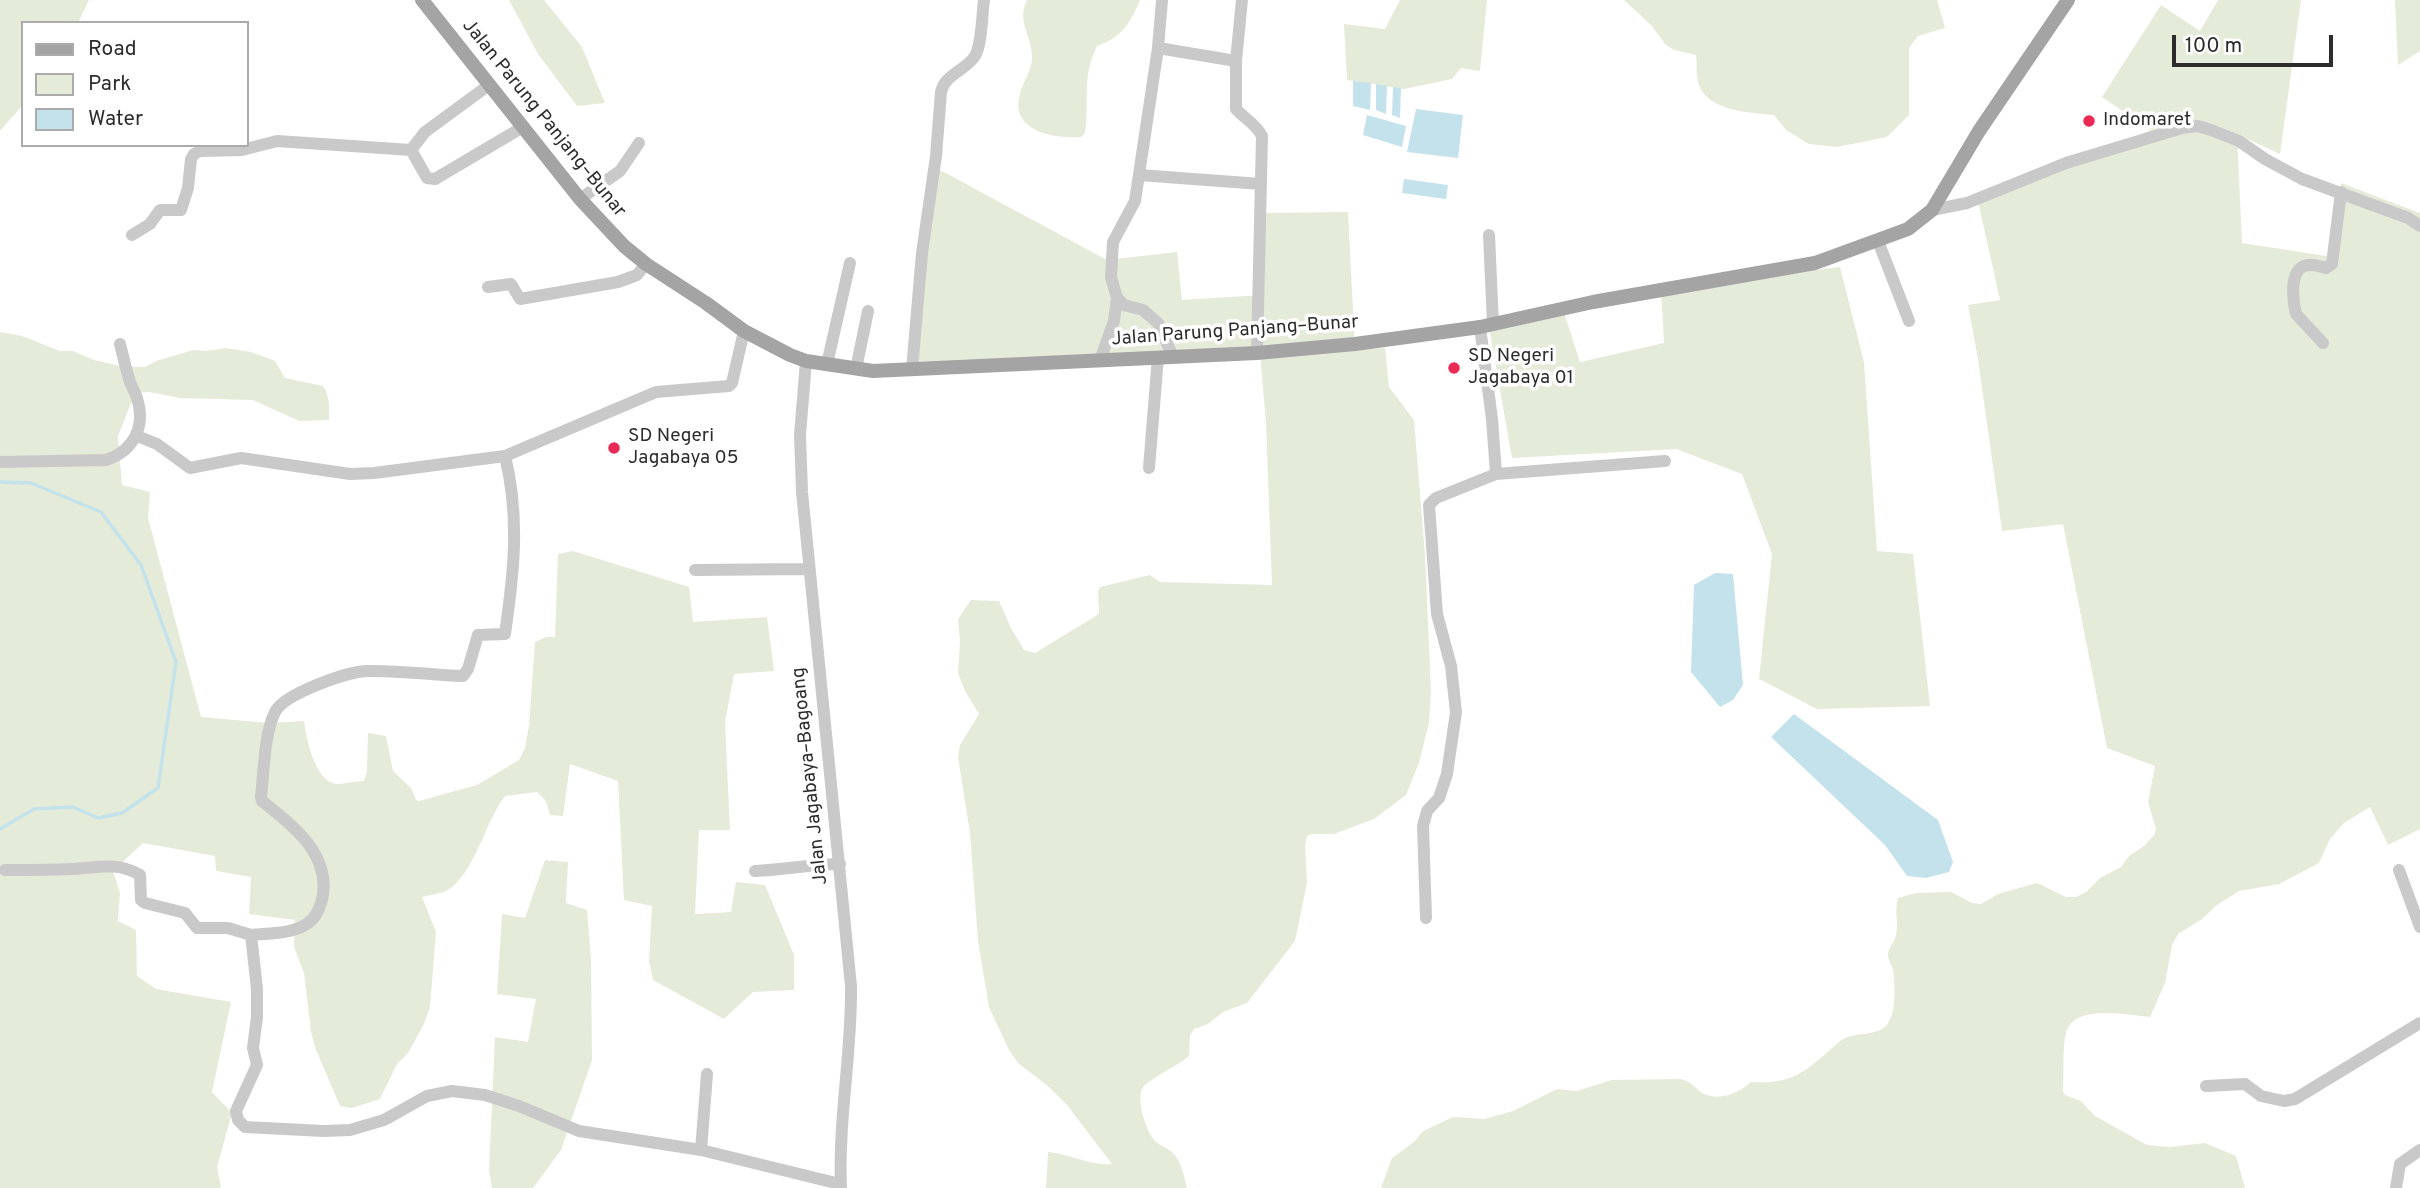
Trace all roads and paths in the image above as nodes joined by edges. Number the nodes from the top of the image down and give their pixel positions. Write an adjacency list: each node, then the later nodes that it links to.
1 (422, 0): 8 (main road, Jalan Parung Panjang–Bunar)
2 (984, 0): 38 (street)
3 (1162, 0): 6 (street)
4 (1242, 0): 7 (street)
5 (2068, 0): 16 (main road, Jalan Parung Panjang–Bunar)
6 (1158, 48): 7 (street); 12 (street)
7 (1236, 61): 13 (street)
8 (489, 85): 9 (main road, Jalan Parung Panjang–Bunar); 11 (street)
9 (523, 127): 11 (street); 15 (main road, Jalan Parung Panjang–Bunar)
10 (639, 143): 15 (street)
11 (411, 150): 19 (street)
12 (1139, 175): 13 (street); 24 (street)
13 (1261, 184): 31 (street)
14 (2341, 192): 16 (street); 17 (street); 29 (street)
15 (580, 199): 22 (main road, Jalan Parung Panjang–Bunar)
16 (1932, 210): 20 (main road, Jalan Parung Panjang–Bunar)
17 (2420, 226)
18 (1489, 234): 27 (street)
19 (132, 235)
20 (1878, 241): 26 (street); 27 (main road, Jalan Parung Panjang–Bunar)
21 (850, 263): 36 (street)
22 (646, 264): 23 (street); 28 (main road, Jalan Parung Panjang–Bunar)
23 (488, 287)
24 (1117, 298): 33 (street); 34 (street)
25 (868, 311): 37 (street)
26 (1909, 321)
27 (1486, 325): 31 (main road, Jalan Parung Panjang–Bunar); 44 (street)
28 (744, 331): 35 (main road, Jalan Parung Panjang–Bunar); 40 (street)
29 (2323, 343)
30 (120, 344): 39 (street)
31 (1257, 354): 33 (main road, Jalan Parung Panjang–Bunar)
32 (1158, 357): 33 (main road, Jalan Parung Panjang–Bunar); 34 (main road, Jalan Parung Panjang–Bunar); 43 (street)
33 (1173, 357)
34 (1100, 360): 38 (main road, Jalan Parung Panjang–Bunar)
35 (806, 361): 36 (main road, Jalan Parung Panjang–Bunar); 45 (street, Jalan Jagabaya–Bagoang)
36 (827, 364): 37 (main road, Jalan Parung Panjang–Bunar)
37 (856, 369): 38 (main road, Jalan Parung Panjang–Bunar)
38 (912, 370)
39 (137, 436): 40 (street); 41 (street)
40 (505, 456): 53 (street)
41 (0, 461)
42 (1665, 461): 44 (street)
43 (1149, 468)
44 (1496, 474): 51 (street)
45 (808, 569): 46 (street); 47 (street, Jalan Jagabaya–Bagoang)
46 (695, 570)
47 (840, 864): 50 (street); 59 (street, Jalan Jagabaya–Bagoang)
48 (5, 870): 53 (street)
49 (2399, 870): 52 (street)
50 (755, 871)
51 (1426, 918)
52 (2420, 927)
53 (251, 935): 57 (street)
54 (2420, 1023): 56 (street)
55 (707, 1074): 57 (street)
56 (2206, 1086)
57 (701, 1150): 59 (street)
58 (2420, 1150): 60 (street)
59 (840, 1186)
60 (2396, 1188)

